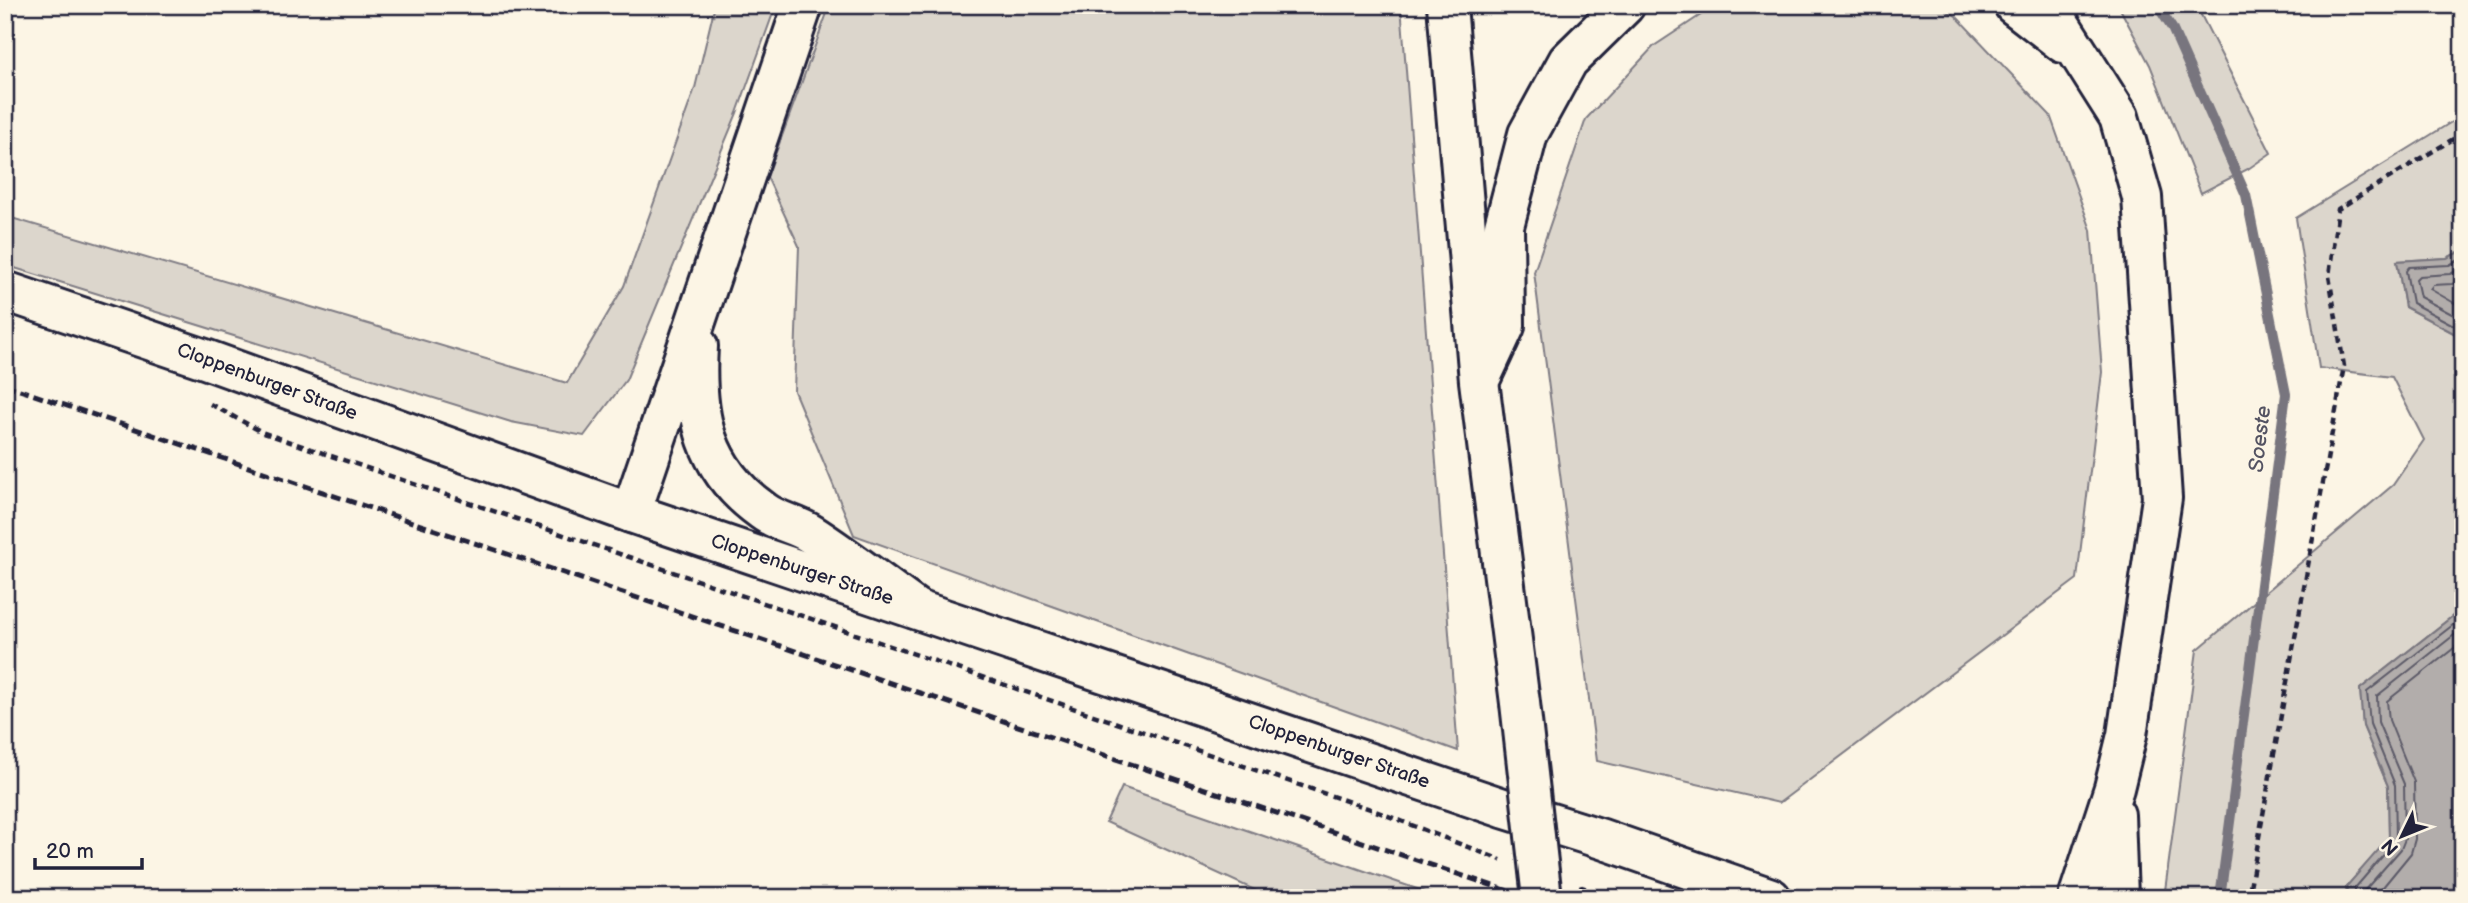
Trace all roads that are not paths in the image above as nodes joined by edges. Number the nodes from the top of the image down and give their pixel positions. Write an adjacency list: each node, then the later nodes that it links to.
1 (803, 5): 8 (main road)
2 (1447, 5): 9 (main road)
3 (1625, 5): 9 (main road)
4 (2014, 5): 6 (main road)
5 (2048, 5): 6 (main road)
6 (2079, 55): 12 (main road)
7 (5, 291): 10 (main road, Cloppenburger Straße)
8 (701, 306): 10 (main road); 11 (main road)
9 (1479, 382): 13 (main road, bridge)
10 (631, 513): 11 (main road, Cloppenburger Straße)
11 (916, 608): 14 (main road, Cloppenburger Straße)
12 (2114, 788): 15 (main road); 16 (main road)
13 (1542, 898)
14 (1771, 898)
15 (2078, 898)
16 (2118, 898)

